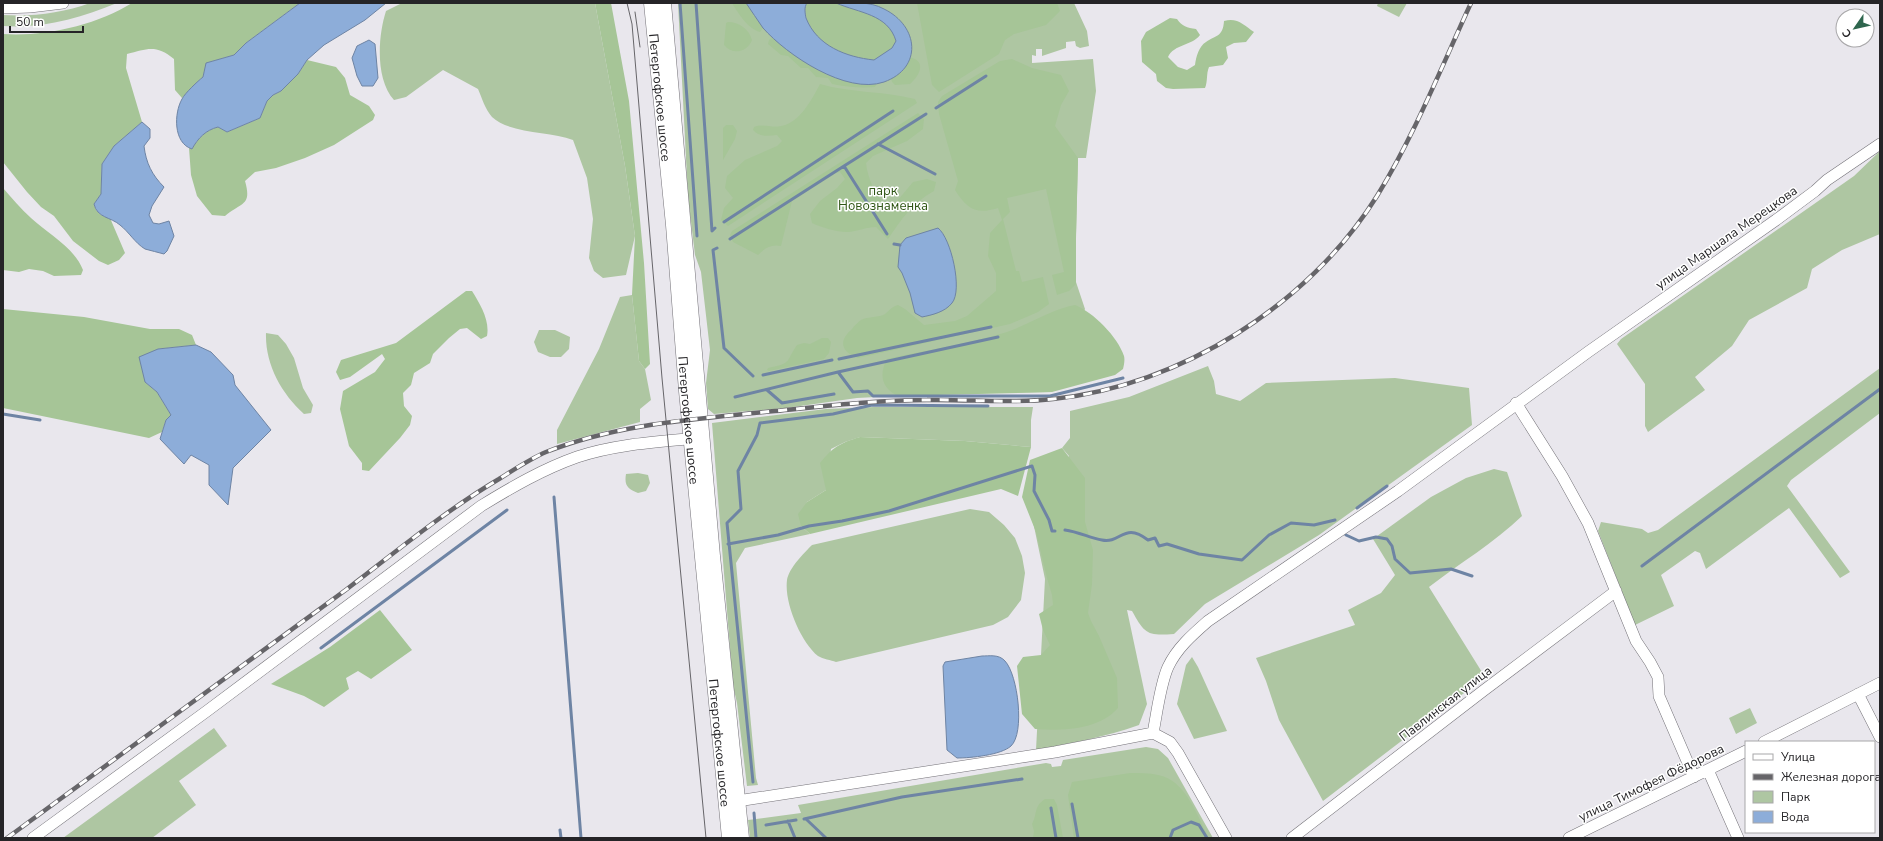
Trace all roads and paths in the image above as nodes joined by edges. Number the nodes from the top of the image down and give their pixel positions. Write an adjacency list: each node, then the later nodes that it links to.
1 (63, 3): 4 (street)
2 (651, 3): 7 (main road, Петергофское шоссе)
3 (664, 3): 7 (main road, Петергофское шоссе)
4 (3, 8)
5 (1880, 144): 6 (street, улица Маршала Мерецкова)
6 (1516, 403): 8 (street); 11 (street, улица Маршала Мерецкова)
7 (696, 439): 17 (main road, Петергофское шоссе); 18 (street)
8 (1616, 591): 16 (street); 22 (street, Павлинская улица)
9 (1880, 683): 10 (street)
10 (1858, 694): 12 (street); 13 (street)
11 (1153, 733): 17 (street); 21 (street)
12 (1880, 737)
13 (1766, 741)
14 (1745, 752): 15 (street, улица Тимофея Фёдорова)
15 (1708, 770): 16 (street, улица Тимофея Фёдорова); 24 (street)
16 (1694, 777): 23 (street, улица Тимофея Фёдорова)
17 (732, 802): 19 (main road, Петергофское шоссе); 20 (main road, Петергофское шоссе)
18 (33, 838)
19 (729, 838)
20 (742, 838)
21 (1226, 838)
22 (1292, 838)
23 (1569, 838)
24 (1738, 838)

